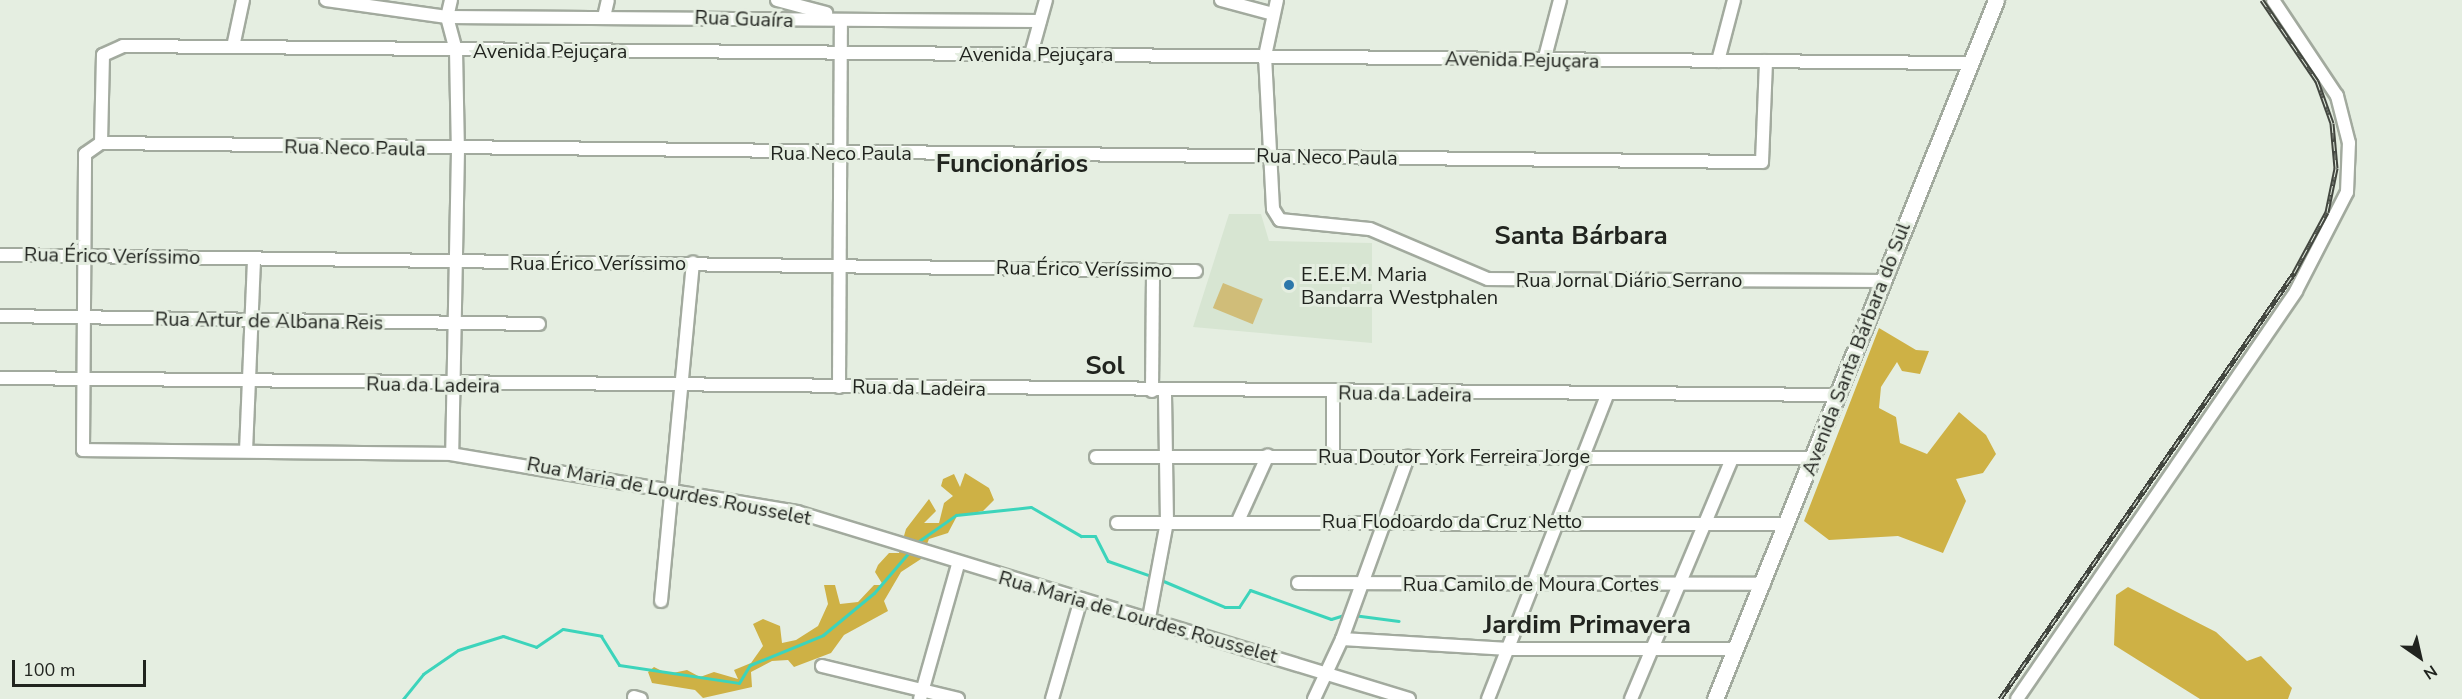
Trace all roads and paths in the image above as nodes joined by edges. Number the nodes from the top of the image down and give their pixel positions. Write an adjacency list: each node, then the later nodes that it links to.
1 (243, 0): 20 (street)
2 (326, 0): 15 (street, Rua Guaíra)
3 (451, 0): 15 (street)
4 (608, 0): 16 (street)
5 (777, 0): 17 (street)
6 (830, 0): 17 (street)
7 (1046, 0): 19 (street)
8 (1221, 0): 14 (street)
9 (1276, 0): 14 (street)
10 (1560, 0): 25 (street)
11 (1734, 0): 26 (street)
12 (1996, 0): 28 (main road, Avenida Santa Bárbara do Sul)
13 (2273, 0): 98 (street)
14 (1273, 14): 24 (street)
15 (447, 17): 16 (street, Rua Guaíra); 21 (street)
16 (604, 17): 17 (street, Rua Guaíra)
17 (827, 17): 18 (street, Rua Guaíra)
18 (841, 21): 19 (street, Rua Guaíra); 22 (street)
19 (1040, 21): 23 (street)
20 (233, 47): 21 (street, Avenida Pejuçara); 29 (street, Avenida Pejuçara)
21 (456, 50): 22 (street, Avenida Pejuçara); 30 (street)
22 (840, 53): 23 (street, Avenida Pejuçara); 31 (street)
23 (1031, 54): 24 (street, Avenida Pejuçara)
24 (1265, 56): 25 (street, Avenida Pejuçara); 32 (street)
25 (1544, 61): 26 (street, Avenida Pejuçara)
26 (1718, 61): 27 (street, Avenida Pejuçara)
27 (1766, 61): 28 (street, Avenida Pejuçara); 32 (street, Rua Neco Paula)
28 (1971, 63): 41 (main road, Avenida Santa Bárbara do Sul)
29 (100, 143): 30 (street, Rua Neco Paula); 34 (street)
30 (458, 150): 31 (street, Rua Neco Paula); 36 (street)
31 (839, 153): 32 (street, Rua Neco Paula); 38 (street)
32 (1273, 156): 41 (street, Rua Jornal Diário Serrano)
33 (0, 255): 34 (street, Rua Érico Veríssimo)
34 (82, 256): 35 (street, Rua Érico Veríssimo); 43 (street)
35 (254, 259): 36 (street, Rua Érico Veríssimo); 44 (street)
36 (456, 263): 37 (street, Rua Érico Veríssimo); 45 (street)
37 (693, 263): 38 (street, Rua Érico Veríssimo); 51 (street)
38 (838, 267): 39 (street, Rua Érico Veríssimo); 52 (street)
39 (1153, 270): 40 (street, Rua Érico Veríssimo); 53 (street)
40 (1196, 271)
41 (1881, 281): 55 (main road, Avenida Santa Bárbara do Sul)
42 (0, 316): 43 (street, Rua Artur de Albana Reis)
43 (81, 318): 44 (street, Rua Artur de Albana Reis); 48 (street)
44 (254, 320): 45 (street, Rua Artur de Albana Reis); 49 (street)
45 (452, 324): 46 (street, Rua Artur de Albana Reis); 50 (street)
46 (539, 324)
47 (0, 378): 48 (street, Rua da Ladeira)
48 (82, 380): 49 (street, Rua da Ladeira); 57 (street, Rua Maria de Lourdes Rousselet)
49 (251, 382): 50 (street, Rua da Ladeira); 57 (street)
50 (451, 386): 51 (street, Rua da Ladeira); 58 (street)
51 (681, 387): 52 (street, Rua da Ladeira); 67 (street)
52 (839, 387): 53 (street, Rua da Ladeira)
53 (1159, 391): 54 (street, Rua da Ladeira); 59 (street)
54 (1333, 393): 56 (street, Rua da Ladeira); 61 (street)
55 (1837, 395): 56 (street, Rua da Ladeira); 65 (main road, Avenida Santa Bárbara do Sul)
56 (1607, 396): 64 (street)
57 (246, 451): 58 (street, Rua Maria de Lourdes Rousselet)
58 (452, 454): 67 (street, Rua Maria de Lourdes Rousselet)
59 (1170, 455): 60 (street, Rua Doutor York Ferreira Jorge); 62 (street, Rua Doutor York Ferreira Jorge); 71 (street)
60 (1268, 455): 61 (street, Rua Doutor York Ferreira Jorge); 69 (street)
61 (1333, 455): 63 (street, Rua Doutor York Ferreira Jorge)
62 (1096, 457)
63 (1408, 457): 64 (street, Rua Doutor York Ferreira Jorge); 72 (street)
64 (1587, 458): 66 (street, Rua Doutor York Ferreira Jorge); 68 (street)
65 (1813, 458): 66 (street, Rua Doutor York Ferreira Jorge); 74 (main road, Avenida Santa Bárbara do Sul)
66 (1732, 459): 70 (street)
67 (671, 493): 75 (street, Rua Maria de Lourdes Rousselet); 82 (street)
68 (1561, 520): 70 (street, Rua Flodoardo da Cruz Netto); 72 (street, Rua Flodoardo da Cruz Netto); 80 (street)
69 (1238, 521): 71 (street, Rua Flodoardo da Cruz Netto); 72 (street, Rua Flodoardo da Cruz Netto)
70 (1704, 521): 74 (street, Rua Flodoardo da Cruz Netto); 78 (street)
71 (1167, 522): 73 (street, Rua Flodoardo da Cruz Netto); 83 (street)
72 (1385, 522): 77 (street)
73 (1116, 523)
74 (1787, 524): 79 (main road, Avenida Santa Bárbara do Sul)
75 (958, 565): 81 (street, Rua Maria de Lourdes Rousselet); 90 (street)
76 (1298, 583): 77 (street, Rua Camilo de Moura Cortes)
77 (1361, 584): 80 (street, Rua Camilo de Moura Cortes); 84 (street)
78 (1677, 584): 79 (street, Rua Camilo de Moura Cortes); 80 (street, Rua Camilo de Moura Cortes); 85 (street)
79 (1764, 584): 87 (main road, Avenida Santa Bárbara do Sul)
80 (1533, 585): 86 (street)
81 (1081, 599): 83 (street, Rua Maria de Lourdes Rousselet); 92 (street)
82 (661, 601)
83 (1149, 618): 89 (street, Rua Maria de Lourdes Rousselet)
84 (1342, 639): 86 (street); 89 (street)
85 (1653, 648): 86 (street); 87 (street); 96 (street)
86 (1509, 649): 95 (street)
87 (1737, 649): 97 (main road, Avenida Santa Bárbara do Sul)
88 (822, 666): 90 (street)
89 (1325, 672): 93 (street); 94 (street, Rua Maria de Lourdes Rousselet)
90 (921, 695): 91 (street)
91 (958, 699)
92 (1052, 699)
93 (1314, 699)
94 (1409, 699)
95 (1488, 699)
96 (1631, 699)
97 (1715, 699)
98 (2017, 699)

